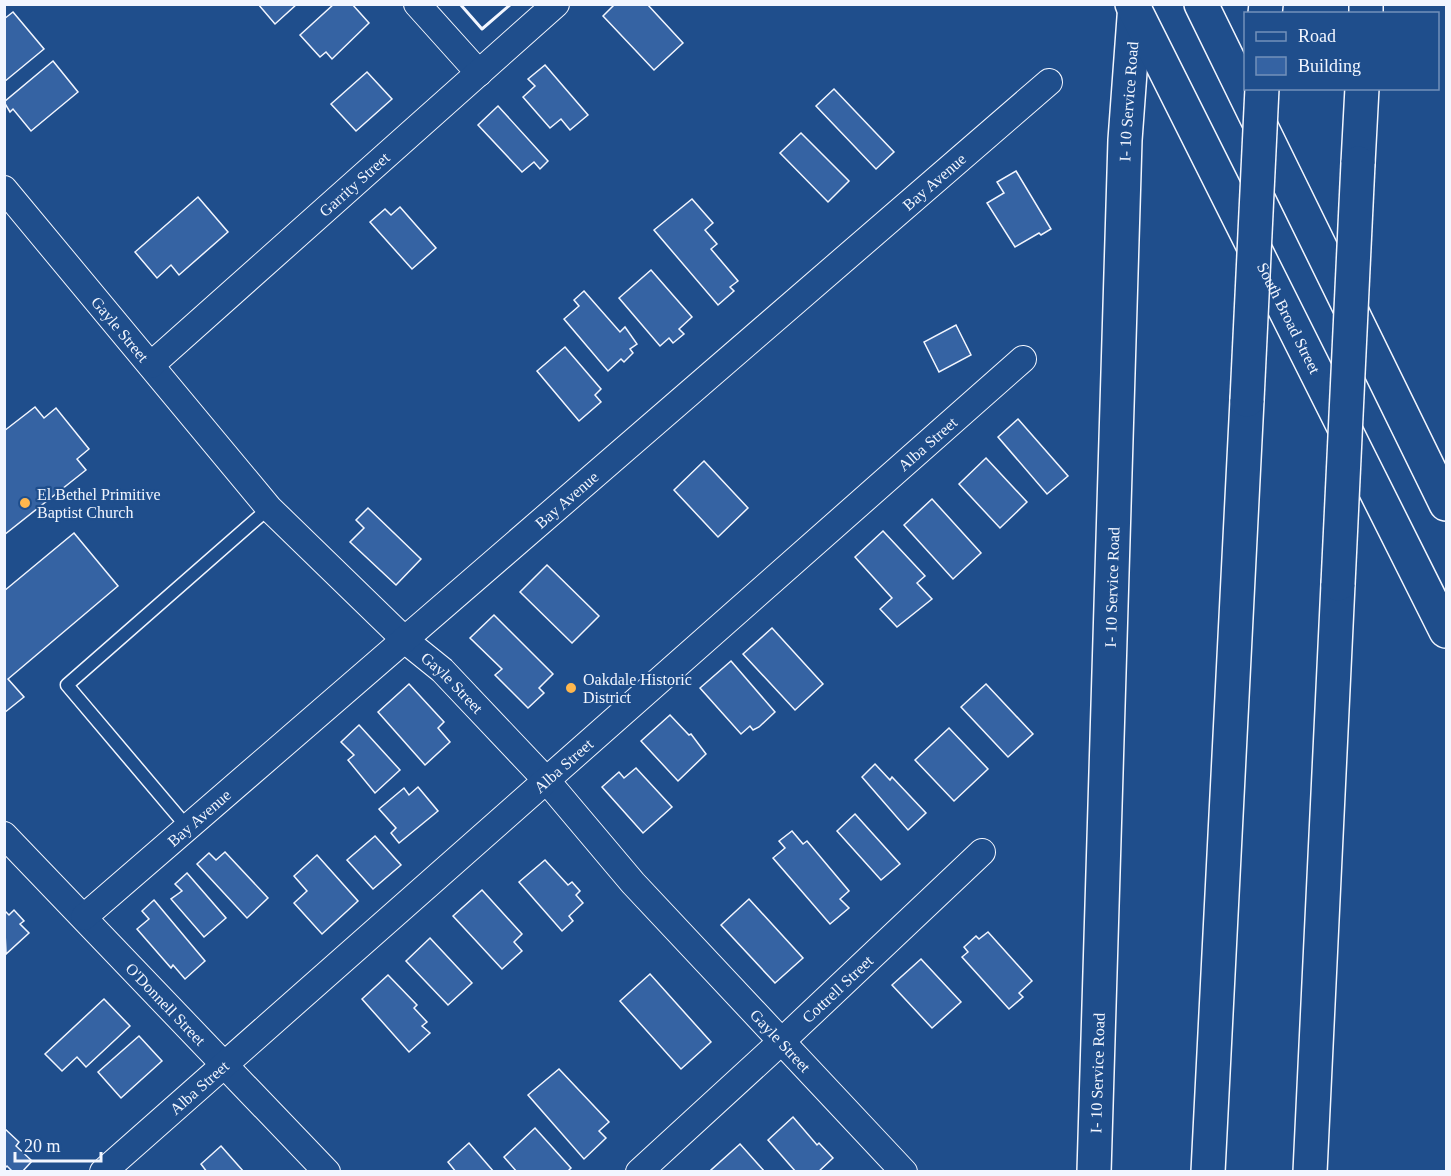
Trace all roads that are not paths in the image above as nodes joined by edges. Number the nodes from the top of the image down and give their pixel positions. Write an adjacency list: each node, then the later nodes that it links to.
1 (417, 4): 5 (street)
2 (556, 4): 5 (street, Garrity Street)
3 (1202, 4): 12 (main road)
4 (1134, 6): 14 (main road, South Broad Street); 27 (main road, I- 10 Service Road)
5 (479, 73): 11 (street, Garrity Street)
6 (1049, 82): 15 (street, Bay Avenue)
7 (1262, 90): 28 (main road, bridge)
8 (1362, 90): 29 (main road, bridge)
9 (4, 189): 11 (street, Gayle Street)
10 (1023, 359): 16 (street, Alba Street)
11 (151, 365): 13 (street, Gayle Street)
12 (1446, 504)
13 (269, 508): 15 (street, Gayle Street); 17 (lane)
14 (1446, 631)
15 (406, 640): 16 (street, Gayle Street); 17 (street, Bay Avenue)
16 (547, 781): 21 (street, Gayle Street); 22 (street, Alba Street)
17 (188, 828): 20 (street, Bay Avenue)
18 (4, 836): 20 (street, O'Donnell Street)
19 (982, 852): 21 (street, Cottrell Street)
20 (84, 917): 22 (street, O'Donnell Street)
21 (782, 1041): 25 (street, Cottrell Street); 26 (street, Gayle Street)
22 (225, 1064): 23 (street, Alba Street); 24 (street, O'Donnell Street)
23 (103, 1172)
24 (327, 1172)
25 (639, 1172)
26 (904, 1172)
27 (1094, 1172)
28 (1208, 1172)
29 (1310, 1172)

